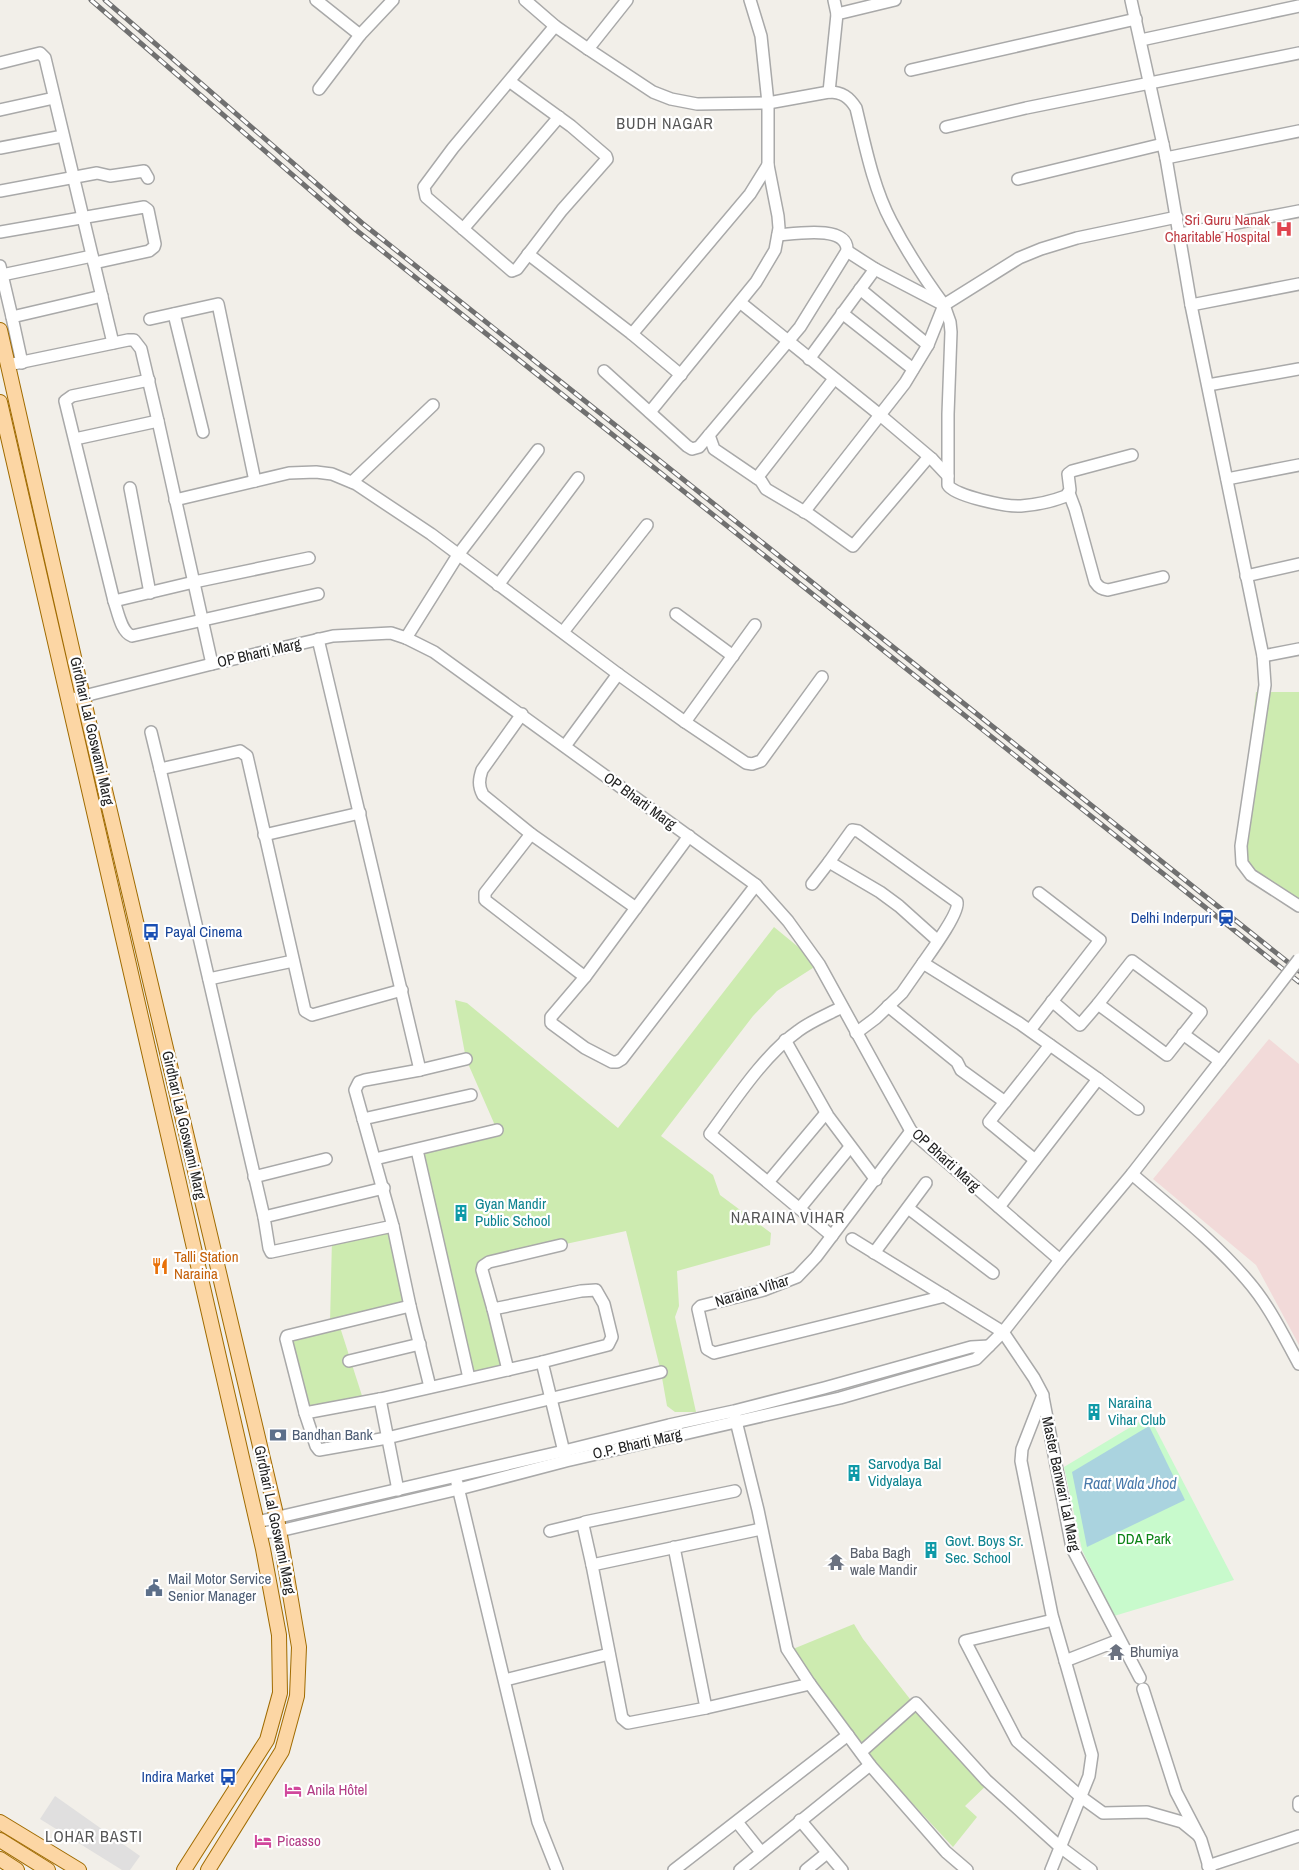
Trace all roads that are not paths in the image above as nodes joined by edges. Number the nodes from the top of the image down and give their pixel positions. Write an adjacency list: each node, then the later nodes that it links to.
1 (316, 0): 15 (street)
2 (393, 0): 15 (street)
3 (525, 0): 11 (street)
4 (544, 0): 11 (street)
5 (627, 0): 17 (street)
6 (750, 0): 26 (street)
7 (834, 0): 12 (street)
8 (894, 0): 12 (street)
9 (1131, 0): 13 (street)
10 (1299, 6): 16 (street)
11 (536, 9): 14 (street)
12 (837, 14): 24 (street)
13 (1136, 19): 16 (street); 20 (street)
14 (555, 26): 17 (street); 21 (street)
15 (360, 35): 23 (street)
16 (1141, 40): 22 (street)
17 (588, 49): 26 (street)
18 (1299, 53): 22 (street)
19 (0, 63): 25 (street)
20 (911, 70)
21 (509, 81): 28 (street); 43 (street)
22 (1150, 83): 29 (street); 32 (street)
23 (319, 89)
24 (829, 92): 26 (street); 56 (street)
25 (54, 98): 27 (street); 31 (street)
26 (768, 103): 35 (street)
27 (0, 110)
28 (559, 117): 43 (street); 48 (street)
29 (946, 127)
30 (1299, 131): 34 (street)
31 (63, 136): 33 (street); 36 (street)
32 (1163, 144): 34 (street); 38 (street)
33 (0, 148)
34 (1166, 158): 42 (street)
35 (768, 165): 46 (street); 63 (street)
36 (73, 177): 37 (street); 39 (street); 41 (street)
37 (148, 178)
38 (1018, 179)
39 (0, 190)
40 (1299, 211): 45 (street)
41 (82, 217): 44 (street); 49 (street); 49 (street)
42 (1177, 217): 45 (street); 56 (street)
43 (463, 229): 48 (street)
44 (0, 232)
45 (1180, 234): 57 (street)
46 (778, 235): 47 (street); 55 (street)
47 (847, 251): 50 (street); 64 (street)
48 (528, 254): 63 (street)
49 (93, 259): 51 (street); 54 (street)
50 (875, 268): 53 (street); 56 (street)
51 (1, 271): 60 (street)
52 (1299, 284): 57 (street)
53 (860, 289): 58 (street); 66 (street)
54 (102, 296): 60 (street); 65 (street)
55 (741, 303): 64 (street); 73 (street)
56 (944, 305): 66 (street); 89 (street)
57 (1191, 305): 76 (street)
58 (842, 313): 67 (street); 70 (street)
59 (174, 314): 61 (street); 82 (street); 93 (street)
60 (12, 317): 68 (street)
61 (150, 319)
62 (0, 330): 69 (main road, Girdhari Lal Goswami Marg)
63 (632, 334): 73 (street)
64 (788, 342): 67 (street); 83 (street)
65 (113, 343): 68 (street); 75 (street)
66 (928, 345): 70 (street)
67 (809, 359): 74 (street)
68 (22, 363): 69 (street)
69 (8, 365): 122 (main road, Girdhari Lal Goswami Marg)
70 (914, 369): 80 (street)
71 (1299, 369): 76 (street)
72 (604, 371): 79 (street)
73 (681, 375): 79 (street)
74 (834, 379): 80 (street); 91 (street)
75 (149, 380): 81 (street); 84 (street)
76 (1208, 386): 92 (street)
77 (0, 402): 123 (main road, Girdhari Lal Goswami Marg)
78 (434, 405): 94 (street)
79 (650, 412): 83 (street)
80 (880, 415): 87 (street); 98 (street)
81 (158, 421): 84 (street); 97 (street)
82 (203, 432)
83 (709, 435): 91 (street)
84 (75, 439): 109 (street)
85 (538, 450): 100 (street)
86 (1132, 454): 96 (street)
87 (932, 459): 89 (street); 98 (street)
88 (1299, 465): 92 (street)
89 (948, 476): 96 (street)
90 (578, 478): 106 (street)
91 (756, 478): 98 (street)
92 (1227, 479): 103 (street)
93 (255, 481): 94 (street); 97 (street)
94 (352, 482): 100 (street)
95 (130, 488): 107 (street)
96 (1069, 493): 104 (street)
97 (175, 500): 105 (street)
98 (804, 512)
99 (647, 525): 113 (street)
100 (458, 554): 106 (street); 114 (street)
101 (309, 558): 105 (street)
102 (1299, 564): 103 (street)
103 (1246, 576): 118 (street)
104 (1163, 577)
105 (194, 582): 107 (street); 111 (street)
106 (498, 585): 113 (street)
107 (150, 593): 109 (street)
108 (318, 594): 111 (street)
109 (114, 601): 111 (street)
110 (676, 614): 117 (street)
111 (202, 620): 119 (street)
112 (755, 625): 117 (street)
113 (563, 632): 120 (street)
114 (406, 638): 115 (street, OP Bharti Marg); 124 (street, OP Bharti Marg)
115 (318, 639): 119 (street, OP Bharti Marg); 129 (street)
116 (1299, 649): 118 (street)
117 (733, 656): 125 (street)
118 (1263, 656): 137 (street)
119 (212, 664): 122 (street, OP Bharti Marg)
120 (618, 674): 125 (street); 127 (street)
121 (822, 677): 125 (street)
122 (83, 696): 123 (street, OP Bharti Marg); 212 (main road, Girdhari Lal Goswami Marg)
123 (68, 700): 213 (main road, Girdhari Lal Goswami Marg)
124 (522, 714): 127 (street, OP Bharti Marg); 130 (street)
125 (685, 722)
126 (152, 732): 128 (street)
127 (565, 746): 132 (street, OP Bharti Marg)
128 (160, 769): 131 (street); 144 (street)
129 (360, 813): 131 (street); 145 (street)
130 (531, 834): 138 (street); 143 (street)
131 (264, 835): 141 (street)
132 (689, 836): 135 (street, OP Bharti Marg); 138 (street)
133 (829, 862): 134 (street); 139 (street); 139 (street)
134 (812, 884)
135 (756, 885): 143 (street); 149 (street, OP Bharti Marg)
136 (1039, 893): 146 (street)
137 (1299, 906)
138 (636, 908): 143 (street)
139 (938, 941): 142 (street)
140 (1299, 959): 156 (street, O.P. Bharti Marg, bridge)
141 (293, 961): 144 (street); 145 (street)
142 (923, 963): 148 (street); 150 (street)
143 (585, 977)
144 (209, 979): 172 (street)
145 (402, 990): 157 (street)
146 (1052, 1001): 147 (street); 150 (street)
147 (1098, 1004): 152 (street); 152 (street)
148 (888, 1006): 151 (street); 160 (street)
149 (842, 1007): 151 (street, OP Bharti Marg); 153 (street)
150 (1030, 1030): 154 (street)
151 (856, 1032): 165 (street, OP Bharti Marg)
152 (1183, 1034): 156 (street)
153 (785, 1040): 162 (street); 174 (street)
154 (1050, 1045): 158 (street); 160 (street)
155 (466, 1059): 157 (street)
156 (1220, 1061): 171 (street, O.P. Bharti Marg)
157 (420, 1070): 163 (street)
158 (1098, 1079): 161 (street); 170 (street)
159 (471, 1095): 163 (street)
160 (1005, 1102): 170 (street)
161 (1138, 1109)
162 (826, 1113): 166 (street); 174 (street)
163 (363, 1119): 169 (street)
164 (498, 1130): 167 (street)
165 (911, 1131): 173 (street, Naraina Vihar); 177 (street, OP Bharti Marg)
166 (850, 1147): 173 (street); 178 (street)
167 (417, 1150): 169 (street); 198 (street)
168 (326, 1159): 172 (street)
169 (374, 1159): 176 (street)
170 (1035, 1160): 177 (street)
171 (1132, 1174): 186 (street, O.P. Bharti Marg); 195 (street)
172 (254, 1176): 180 (street)
173 (876, 1180): 182 (street, Naraina Vihar)
174 (769, 1181): 178 (street)
175 (926, 1183): 179 (street)
176 (384, 1188): 180 (street); 181 (street)
177 (999, 1207): 186 (street, OP Bharti Marg)
178 (800, 1208): 182 (street)
179 (908, 1208): 185 (street); 187 (street)
180 (264, 1218): 181 (street)
181 (393, 1226): 189 (street)
182 (832, 1236): 188 (street, Naraina Vihar)
183 (852, 1239): 185 (street)
184 (561, 1245): 190 (street)
185 (874, 1253): 188 (street)
186 (1060, 1260): 191 (street, O.P. Bharti Marg)
187 (993, 1273)
188 (945, 1296): 191 (street)
189 (410, 1306): 192 (street); 203 (street)
190 (494, 1309): 194 (street); 196 (street)
191 (1003, 1332): 200 (street, Master Banwari Lal Marg); 204 (street, O.P. Bharti Marg)
192 (420, 1344): 193 (street); 199 (street)
193 (348, 1361)
194 (542, 1362): 196 (street); 201 (street)
195 (1299, 1364)
196 (508, 1370): 198 (street)
197 (662, 1372): 201 (street)
198 (469, 1378): 199 (street)
199 (430, 1387): 202 (street)
200 (1043, 1395): 218 (street); 219 (street, Master Banwari Lal Marg)
201 (551, 1398): 205 (street); 206 (street)
202 (380, 1399): 203 (street); 205 (street)
203 (306, 1414): 205 (street)
204 (735, 1417): 206 (street, O.P. Bharti Marg); 214 (street)
205 (387, 1438): 209 (street)
206 (565, 1456): 207 (street, O.P. Bharti Marg); 208 (street, O.P. Bharti Marg)
207 (456, 1476): 208 (street); 209 (street, O.P. Bharti Marg)
208 (459, 1489): 212 (street, O.P. Bharti Marg); 222 (street)
209 (398, 1490): 212 (street, O.P. Bharti Marg)
210 (735, 1491): 211 (street)
211 (583, 1523): 215 (street); 217 (street)
212 (278, 1525): 213 (street); 244 (main road, Girdhari Lal Goswami Marg)
213 (258, 1528): 243 (main road, Girdhari Lal Goswami Marg)
214 (761, 1529): 216 (street); 223 (street)
215 (550, 1531)
216 (674, 1547): 217 (street); 224 (street)
217 (592, 1565): 220 (street)
218 (1053, 1620): 221 (street); 228 (street)
219 (1119, 1640): 221 (street); 232 (street, Master Banwari Lal Marg)
220 (609, 1654): 222 (street); 224 (street)
221 (1065, 1662): 228 (street)
222 (505, 1680): 245 (street)
223 (810, 1684): 224 (street); 225 (street)
224 (706, 1708)
225 (848, 1735): 226 (street); 231 (street)
226 (861, 1752): 227 (street); 235 (street)
227 (870, 1765): 229 (street); 250 (street)
228 (1081, 1797): 232 (street); 235 (street)
229 (800, 1820): 236 (street); 237 (street)
230 (0, 1822): 242 (main road)
231 (736, 1822): 236 (street); 246 (street)
232 (1198, 1835): 239 (street, Master Banwari Lal Marg)
233 (1299, 1836): 239 (street)
234 (0, 1840): 241 (main road)
235 (1059, 1846): 251 (street); 252 (street)
236 (761, 1852): 247 (street)
237 (827, 1853): 248 (street); 249 (street)
238 (0, 1859): 240 (main road)
239 (1209, 1868)
240 (17, 1870)
241 (48, 1870)
242 (79, 1870)
243 (184, 1870)
244 (208, 1870)
245 (557, 1870)
246 (674, 1870)
247 (740, 1870)
248 (806, 1870)
249 (842, 1870)
250 (966, 1870)
251 (1051, 1870)
252 (1090, 1870)

